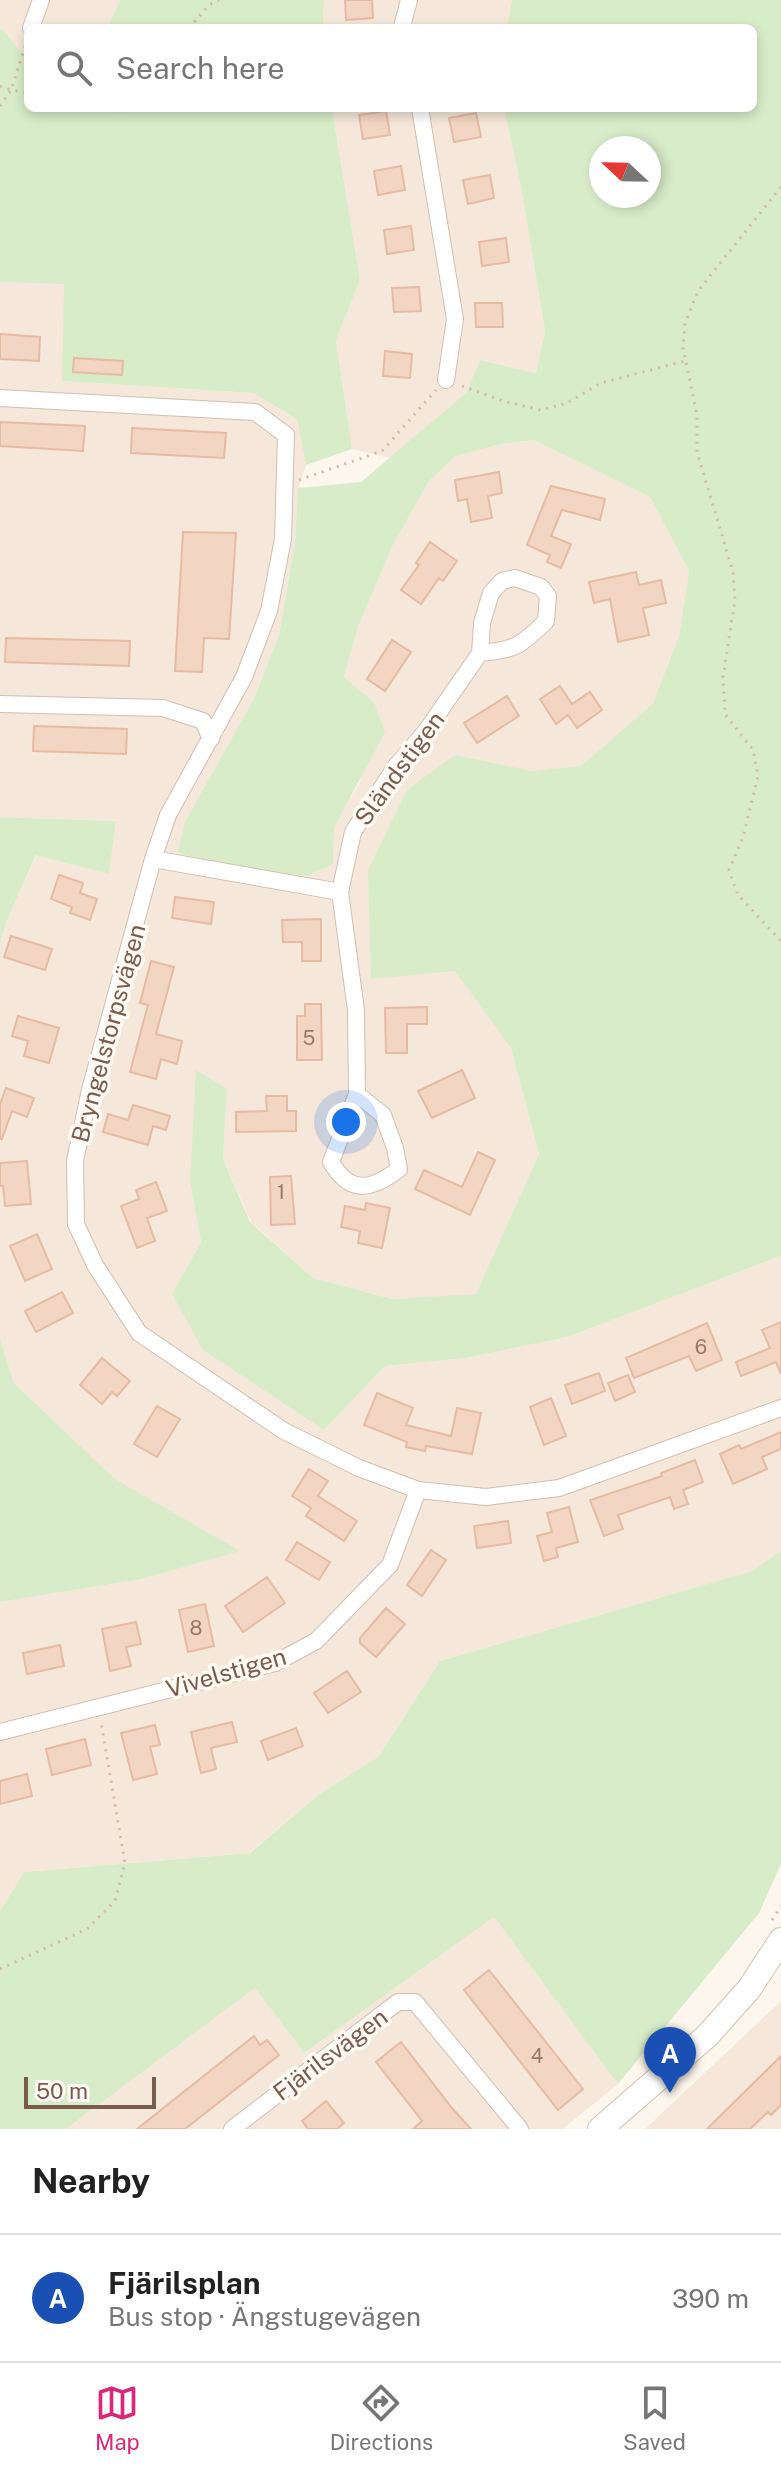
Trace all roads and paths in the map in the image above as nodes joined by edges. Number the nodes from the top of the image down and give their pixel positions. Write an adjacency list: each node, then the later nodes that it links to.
1 (41, 0): 4 (street)
2 (219, 0): 5 (path)
3 (409, 0): 6 (street)
4 (32, 24)
5 (192, 24)
6 (405, 24)
7 (24, 51): 9 (path)
8 (0, 86): 9 (path)
9 (11, 90): 10 (path); 11 (path)
10 (24, 92)
11 (0, 106)
12 (421, 112): 15 (street)
13 (781, 187): 14 (path)
14 (686, 361): 15 (path); 23 (path)
15 (446, 380): 17 (path)
16 (0, 398): 17 (street, Bryngelstorpsvägen)
17 (285, 485): 20 (street, Bryngelstorpsvägen)
18 (480, 653): 18 (street, Sländstigen); 22 (street, Sländstigen)
19 (0, 704): 20 (street)
20 (211, 739): 21 (street, Bryngelstorpsvägen)
21 (153, 859): 22 (street); 26 (street, Bryngelstorpsvägen)
22 (340, 892): 24 (street, Sländstigen)
23 (781, 941)
24 (357, 1094): 24 (street, Sländstigen)
25 (781, 1408): 26 (street, Bryngelstorpsvägen)
26 (418, 1490): 27 (street, Vivelstigen)
27 (98, 1707): 28 (street, Vivelstigen); 31 (path)
28 (0, 1732)
29 (781, 1906): 30 (path)
30 (777, 1930): 36 (street)
31 (0, 1969)
32 (250, 2114): 33 (street, Fjärilsvägen); 34 (street); 35 (street, Fjärilsvägen)
33 (232, 2129)
34 (262, 2129)
35 (520, 2129)
36 (600, 2129)

